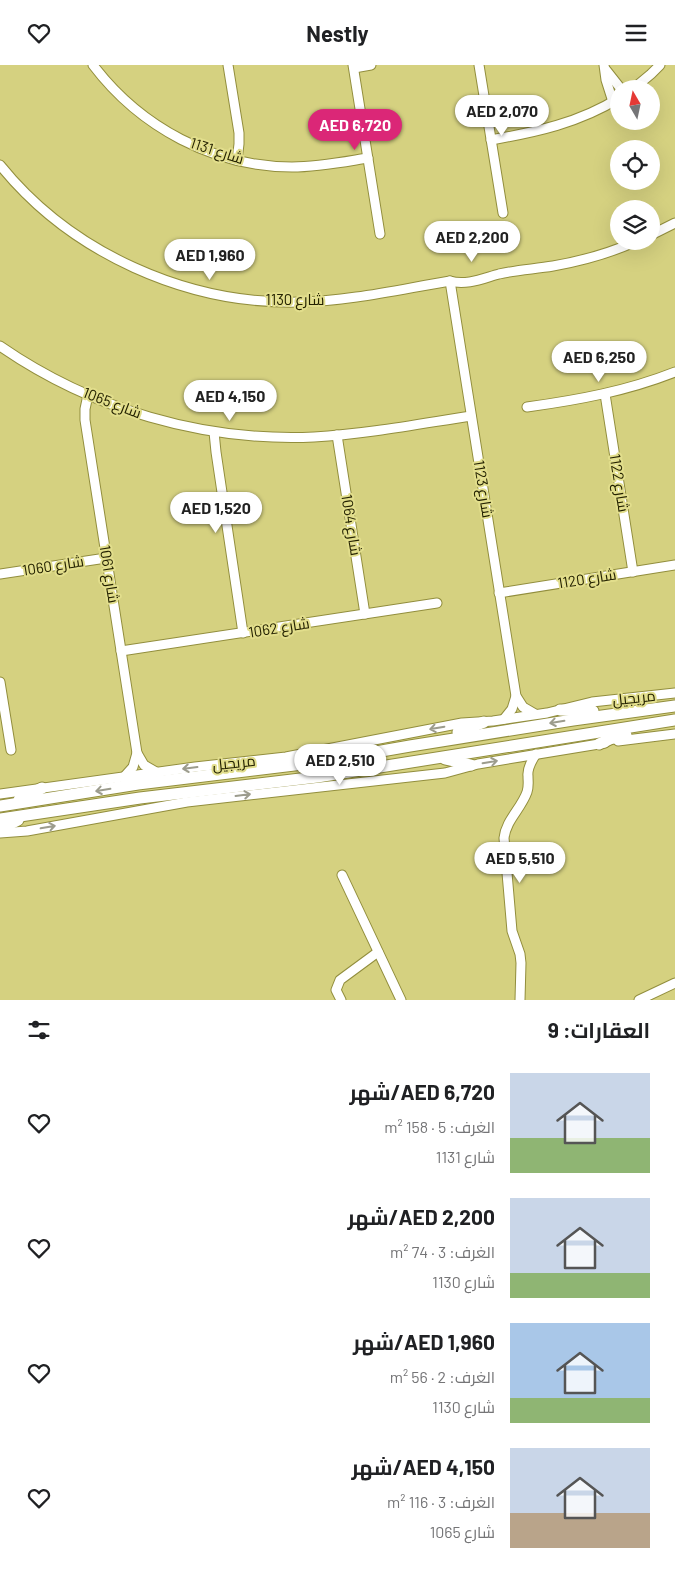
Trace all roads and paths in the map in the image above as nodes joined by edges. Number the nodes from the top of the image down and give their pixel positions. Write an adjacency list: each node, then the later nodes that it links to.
1 (93, 65): 14 (street, شارع 1131)
2 (228, 65): 14 (street)
3 (371, 65): 6 (street)
4 (479, 65): 12 (street)
5 (660, 65): 9 (street)
6 (354, 66): 13 (street)
7 (605, 67): 8 (street); 10 (street)
8 (613, 80)
9 (644, 80)
10 (610, 92)
11 (610, 103): 12 (street)
12 (491, 140): 16 (street)
13 (368, 158): 14 (street, شارع 1131); 19 (street)
14 (237, 160)
15 (0, 165): 21 (street, شارع 1130)
16 (503, 213)
17 (675, 223): 18 (street)
18 (660, 230)
19 (380, 234)
20 (614, 250): 21 (street, شارع 1130)
21 (450, 281): 27 (street, شارع 1123)
22 (0, 345): 25 (street, شارع 1065)
23 (675, 372): 24 (street)
24 (605, 394): 26 (street); 32 (street, شارع 1122)
25 (88, 395): 28 (street, شارع 1065); 30 (street, شارع 1061)
26 (527, 407)
27 (471, 416): 29 (street, شارع 1065); 34 (street, شارع 1123)
28 (214, 432): 29 (street, شارع 1065); 37 (street)
29 (337, 435): 36 (street, شارع 1064)
30 (106, 558): 33 (street, شارع 1060); 38 (street, شارع 1061)
31 (675, 565): 32 (street, شارع 1120)
32 (633, 571): 34 (street, شارع 1120)
33 (0, 574)
34 (499, 593): 41 (street, شارع 1123)
35 (437, 603): 36 (street, شارع 1062)
36 (365, 614): 37 (street, شارع 1062)
37 (243, 633): 38 (street, شارع 1062)
38 (121, 651): 53 (street, شارع 1061)
39 (0, 682): 52 (street)
40 (675, 693): 43 (street, مريجيل)
41 (516, 696): 44 (street); 45 (street)
42 (675, 705): 43 (main road); 51 (main road, مريجيل, one-way to 51)
43 (560, 710): 44 (street, مريجيل)
44 (535, 715): 45 (street, مريجيل)
45 (504, 719): 47 (street, مريجيل)
46 (675, 720): 55 (main road, مريجيل)
47 (484, 722): 51 (main road); 58 (street, مريجيل, one-way to 58)
48 (675, 727): 50 (main road)
49 (675, 734): 50 (street)
50 (599, 744): 54 (street)
51 (410, 746): 63 (main road, مريجيل, one-way to 63)
52 (11, 750)
53 (137, 753): 58 (street); 60 (street)
54 (536, 754): 56 (street); 59 (street)
55 (441, 758): 57 (main road); 65 (main road, مريجيل)
56 (509, 759): 57 (street, one-way to 56); 59 (street)
57 (472, 765): 67 (street, one-way to 57)
58 (156, 772): 60 (street, مريجيل)
59 (528, 774): 73 (street)
60 (124, 777): 61 (street, مريجيل)
61 (42, 788): 62 (street, مريجيل); 63 (main road)
62 (0, 794)
63 (14, 804): 64 (main road, مريجيل)
64 (0, 806)
65 (28, 815): 66 (main road, مريجيل); 67 (main road)
66 (0, 819)
67 (0, 831)
68 (342, 875): 69 (street)
69 (378, 952): 71 (street); 72 (street)
70 (675, 983): 74 (street)
71 (341, 1000)
72 (401, 1000)
73 (520, 1000)
74 (639, 1000)

